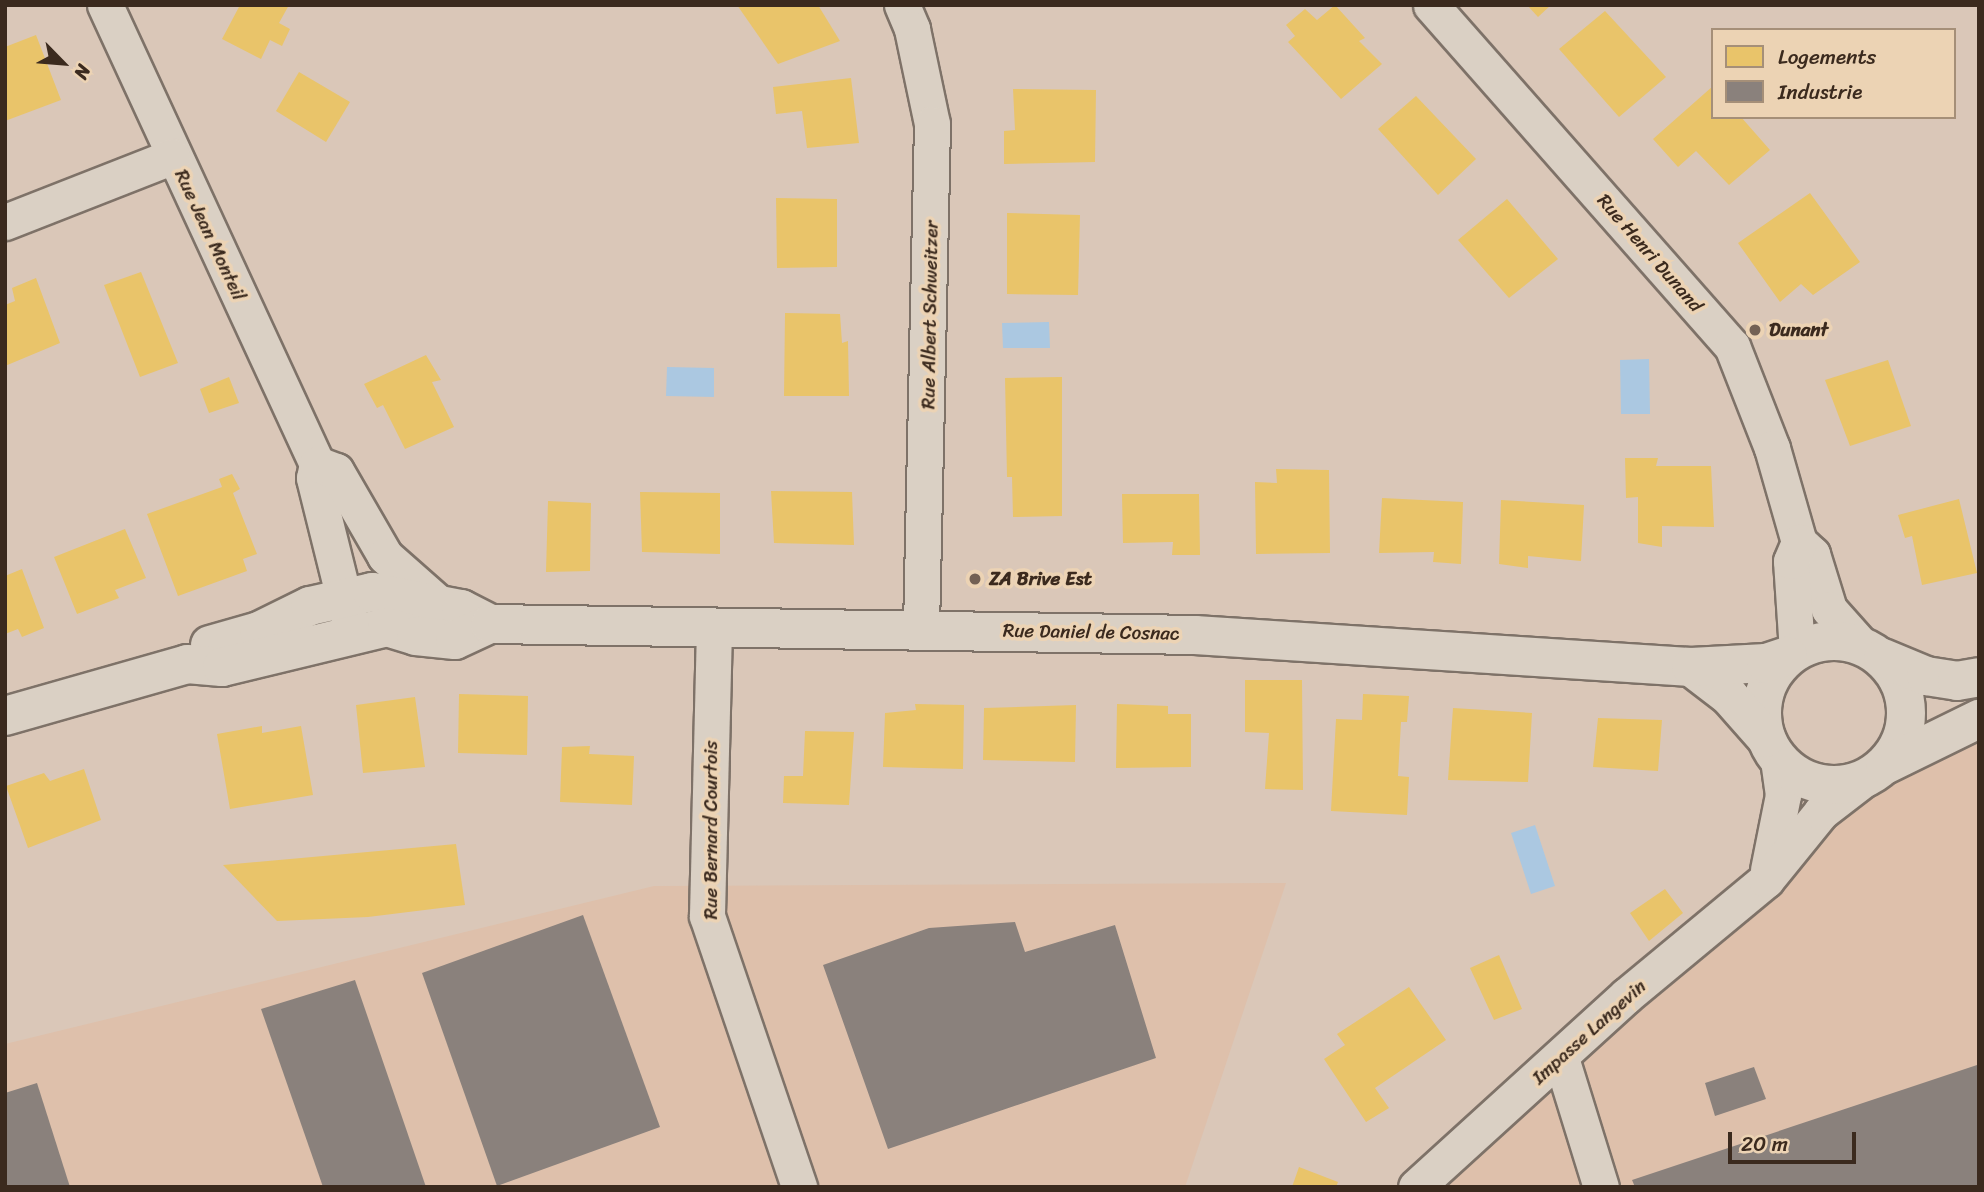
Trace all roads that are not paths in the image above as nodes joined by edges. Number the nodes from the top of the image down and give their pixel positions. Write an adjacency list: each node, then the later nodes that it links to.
1 (105, 5): 4 (street, Rue Jean Monteil)
2 (902, 5): 12 (street, Rue Albert Schweitzer)
3 (1431, 5): 7 (street, Rue Henri Dunand)
4 (173, 156): 5 (street); 6 (street, Rue Jean Monteil)
5 (5, 222)
6 (317, 464): 8 (street, Rue Jean Monteil); 9 (street, Rue Jean Monteil)
7 (1799, 542): 13 (street, Rue Henri Dunand); 14 (street, Rue Henri Dunand)
8 (443, 607): 9 (street, Rue Daniel de Cosnac); 10 (street, Rue Daniel de Cosnac)
9 (349, 615): 10 (street, Rue Daniel de Cosnac); 17 (street, Rue Daniel de Cosnac)
10 (490, 624): 11 (street, Rue Daniel de Cosnac)
11 (714, 628): 12 (street, Rue Daniel de Cosnac); 23 (street, Rue Bernard Courtois)
12 (921, 629): 15 (street, Rue Daniel de Cosnac)
13 (1872, 651): 14 (street); 16 (street); 20 (street)
14 (1793, 654): 15 (street, Rue Daniel de Cosnac); 19 (street)
15 (1691, 667): 19 (street)
16 (1979, 677)
17 (5, 716)
18 (1979, 719): 20 (street)
19 (1772, 748): 20 (street); 21 (street)
20 (1875, 772): 21 (street, Impasse Langevin)
21 (1766, 880): 22 (street, Impasse Langevin)
22 (1561, 1058): 24 (street, Impasse Langevin); 25 (street)
23 (799, 1187)
24 (1416, 1187)
25 (1601, 1187)

